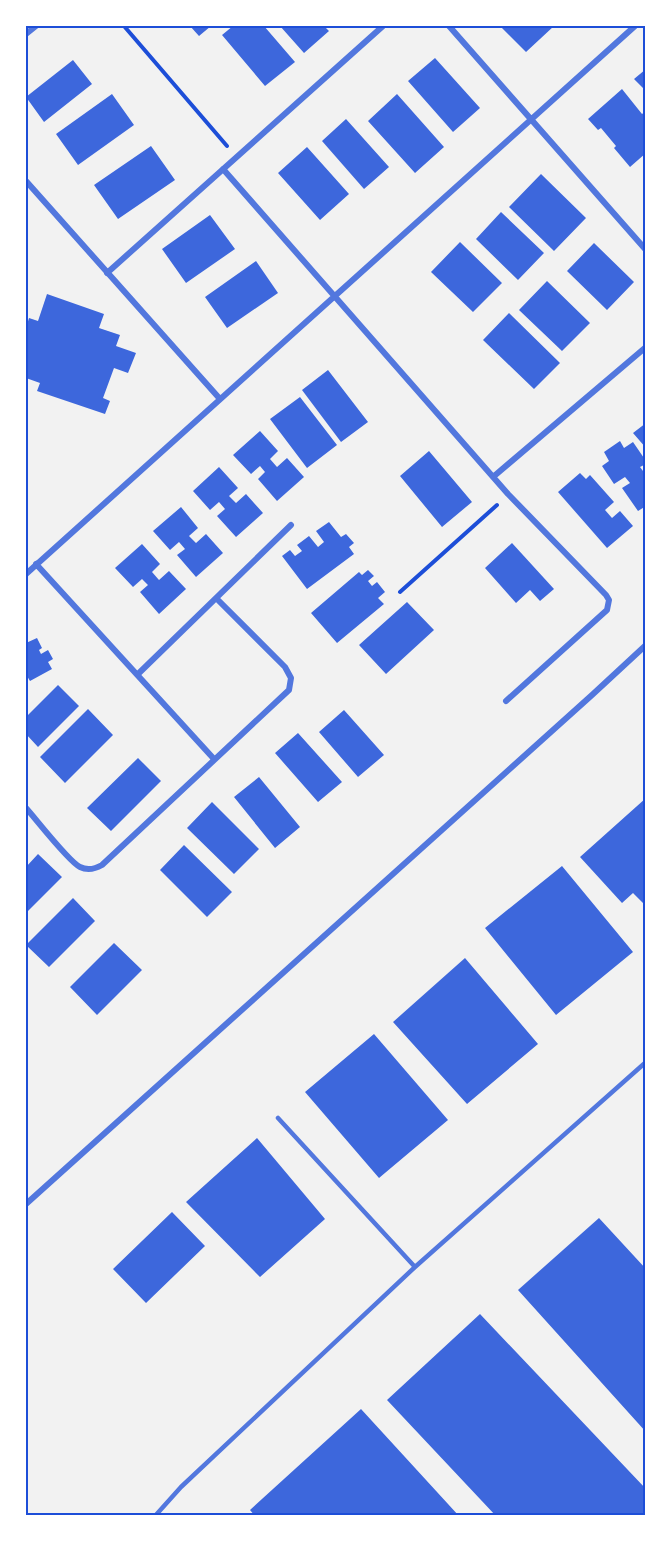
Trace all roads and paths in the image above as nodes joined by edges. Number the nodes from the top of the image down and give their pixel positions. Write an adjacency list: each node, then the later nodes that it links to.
1 (36, 26): 6 (street)
2 (124, 26): 8 (path)
3 (383, 26): 8 (street)
4 (449, 26): 7 (street)
5 (634, 26): 7 (street)
6 (26, 34)
7 (532, 118): 11 (street); 13 (street)
8 (236, 157): 9 (street)
9 (223, 169): 12 (street); 13 (street)
10 (26, 181): 12 (street)
11 (645, 250)
12 (107, 273): 15 (street)
13 (334, 296): 15 (street); 16 (street)
14 (645, 347): 16 (street)
15 (220, 399): 19 (street)
16 (493, 477): 17 (street)
17 (508, 494): 21 (path); 25 (street)
18 (291, 525): 22 (street)
19 (36, 564): 20 (street); 24 (street)
20 (26, 574)
21 (400, 592)
22 (216, 598): 24 (street); 26 (street)
23 (645, 645): 30 (street)
24 (138, 674): 26 (street)
25 (506, 701)
26 (214, 759): 27 (street)
27 (27, 811)
28 (645, 1062): 31 (lane)
29 (278, 1118): 31 (lane)
30 (26, 1204)
31 (415, 1267): 32 (lane)
32 (155, 1515)

